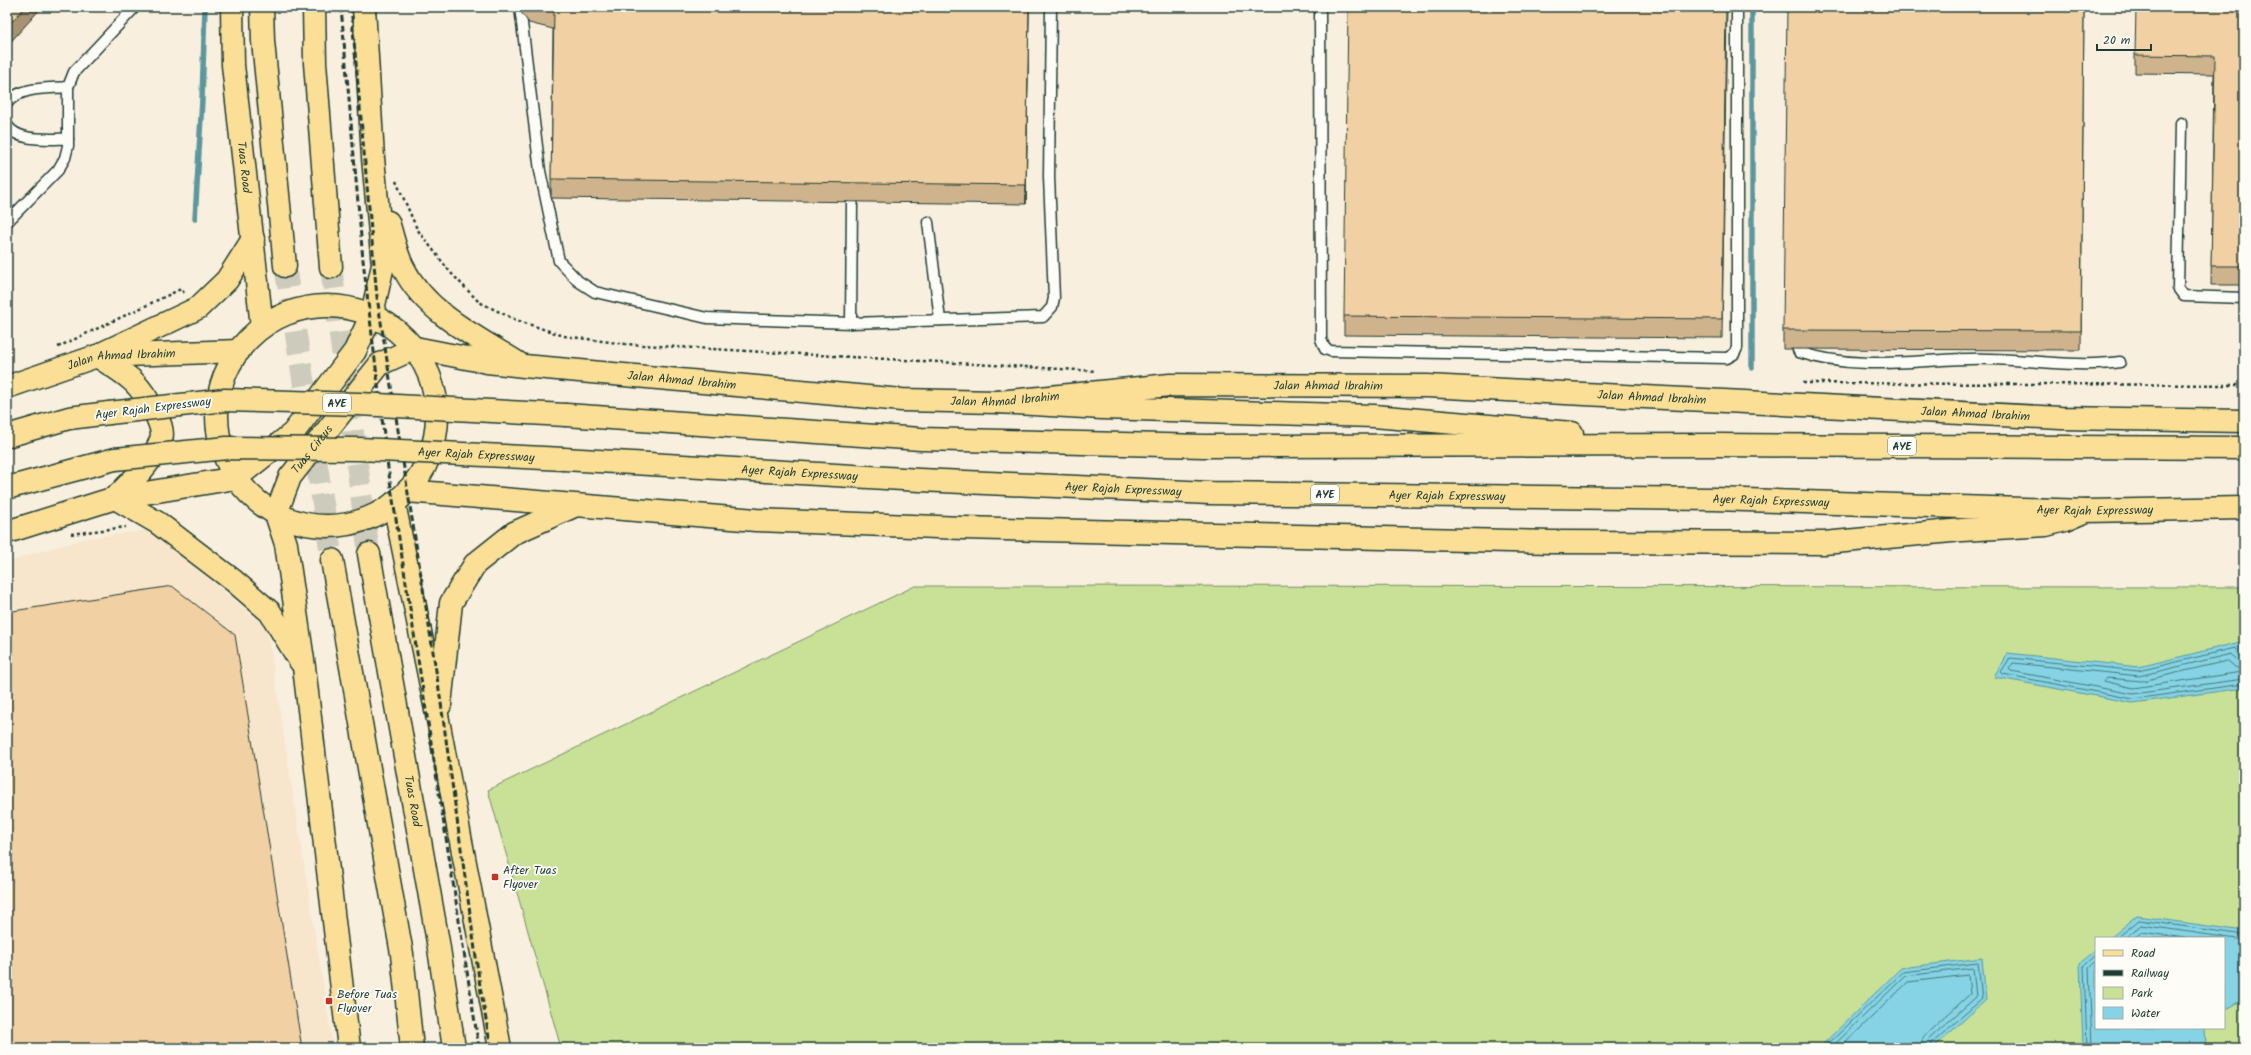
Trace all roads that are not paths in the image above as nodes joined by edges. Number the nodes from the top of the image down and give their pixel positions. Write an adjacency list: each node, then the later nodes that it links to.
1 (135, 7): 10 (lane)
2 (232, 7): 19 (main road, Tuas Road)
3 (262, 7): 20 (main road)
4 (314, 7): 21 (main road)
5 (364, 7): 15 (main road)
6 (520, 7): 25 (lane)
7 (1051, 7): 24 (lane)
8 (1320, 7): 9 (lane)
9 (1738, 7)
10 (68, 87): 11 (lane); 14 (lane)
11 (7, 103)
12 (2181, 123): 22 (lane)
13 (7, 125): 14 (lane)
14 (68, 139): 17 (lane)
15 (373, 158): 23 (main road); 32 (main road)
16 (852, 202): 25 (lane)
17 (7, 222)
18 (928, 222): 24 (lane)
19 (253, 239): 26 (main road, Tuas Road); 30 (main road)
20 (285, 266)
21 (331, 267)
22 (2244, 298)
23 (372, 314): 26 (main road); 28 (main road); 39 (main road, Tuas Circus)
24 (940, 320): 25 (lane)
25 (851, 323)
26 (262, 327): 29 (main road)
27 (1790, 328): 31 (lane)
28 (415, 348): 32 (main road, Jalan Ahmad Ibrahim); 41 (main road); 46 (main road, Tuas Circus)
29 (239, 351): 30 (main road, Jalan Ahmad Ibrahim); 39 (main road)
30 (97, 356): 33 (main road, Jalan Ahmad Ibrahim); 42 (main road)
31 (2120, 362)
32 (524, 366): 34 (main road, Jalan Ahmad Ibrahim)
33 (7, 387)
34 (998, 402): 35 (main road, Jalan Ahmad Ibrahim); 37 (main road)
35 (2244, 421)
36 (7, 436): 37 (main road, Ayer Rajah Expressway / AYE, bridge)
37 (1716, 445): 38 (main road, Ayer Rajah Expressway / AYE)
38 (2244, 448)
39 (236, 478): 42 (main road); 46 (main road)
40 (7, 488): 45 (main road, Ayer Rajah Expressway / AYE, bridge)
41 (400, 497): 43 (main road); 46 (main road); 51 (main road)
42 (115, 498): 47 (main road); 50 (main road)
43 (574, 506): 45 (main road); 51 (main road)
44 (2244, 508): 45 (main road, Ayer Rajah Expressway / AYE)
45 (2086, 511)
46 (276, 514): 50 (main road)
47 (7, 532)
48 (369, 554): 54 (main road, Tuas Road)
49 (332, 560): 53 (main road)
50 (304, 667): 52 (main road)
51 (438, 720): 55 (main road)
52 (349, 1048)
53 (412, 1048)
54 (454, 1048)
55 (500, 1048)

